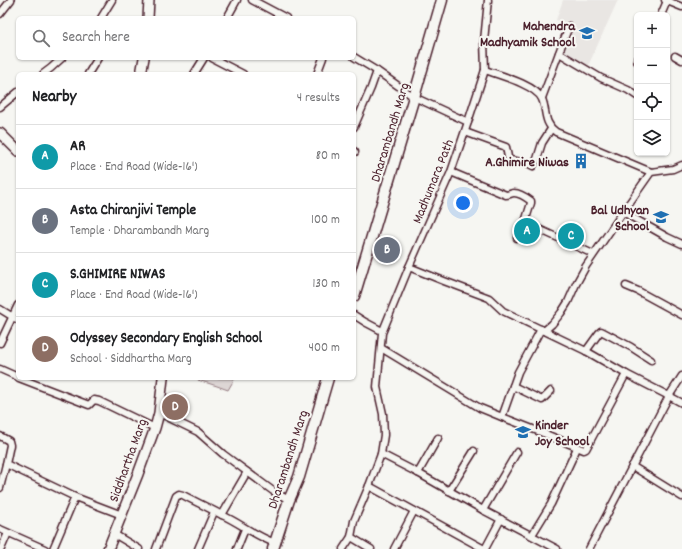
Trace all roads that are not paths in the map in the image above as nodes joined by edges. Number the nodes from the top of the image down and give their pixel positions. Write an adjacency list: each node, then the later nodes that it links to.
1 (11, 0): 11 (street)
2 (112, 0): 12 (street)
3 (149, 0): 13 (street)
4 (237, 0): 14 (street)
5 (252, 0): 15 (street)
6 (442, 0): 37 (main road, Dharambandh Marg)
7 (488, 0): 27 (street, Madhumara Path)
8 (666, 0): 9 (street); 10 (street)
9 (682, 7)
10 (662, 12)
11 (0, 14)
12 (103, 16)
13 (148, 16)
14 (228, 16)
15 (282, 16)
16 (569, 26): 17 (street)
17 (559, 53): 36 (street); 38 (street)
18 (675, 56): 26 (street)
19 (356, 58): 28 (street)
20 (60, 60): 29 (street)
21 (97, 60): 30 (street)
22 (144, 60): 31 (street)
23 (203, 60): 32 (street)
24 (216, 60): 33 (street)
25 (322, 60): 34 (street)
26 (682, 60)
27 (485, 70): 38 (street); 41 (street, Madhumara Path)
28 (377, 71): 37 (street); 40 (street)
29 (46, 72)
30 (89, 72)
31 (141, 72)
32 (195, 72)
33 (239, 72)
34 (317, 72)
35 (16, 94): 39 (street)
36 (634, 94)
37 (414, 97): 41 (street); 56 (main road, Dharambandh Marg)
38 (542, 98): 42 (street)
39 (0, 107)
40 (356, 122)
41 (468, 122): 43 (street, Madhumara Path)
42 (551, 128): 43 (street); 48 (street)
43 (465, 132): 47 (street, Madhumara Path)
44 (0, 133): 45 (street)
45 (16, 149)
46 (682, 164): 48 (street)
47 (451, 172): 50 (street); 54 (street, Madhumara Path)
48 (651, 172): 49 (street)
49 (623, 212): 52 (street); 53 (street)
50 (525, 222): 51 (street); 53 (street)
51 (517, 238)
52 (682, 244)
53 (593, 254): 61 (street)
54 (409, 267): 61 (street); 62 (street, Madhumara Path)
55 (626, 286): 58 (street)
56 (356, 289)
57 (0, 309): 60 (street)
58 (682, 315)
59 (356, 316): 62 (street)
60 (15, 319): 63 (street)
61 (542, 330): 65 (street); 74 (street)
62 (382, 331): 64 (street, Madhumara Path)
63 (0, 343)
64 (380, 348): 79 (street); 86 (street, Madhumara Path)
65 (586, 351): 66 (street); 68 (street)
66 (651, 360)
67 (0, 369): 70 (street)
68 (626, 374): 76 (street); 83 (street)
69 (682, 376): 76 (street)
70 (16, 377)
71 (24, 380): 80 (street)
72 (163, 380): 78 (street, Siddhartha Marg)
73 (327, 380): 96 (main road, Dharambandh Marg)
74 (513, 386): 75 (street); 79 (street)
75 (551, 391)
76 (669, 396): 77 (street); 88 (street)
77 (682, 403)
78 (159, 412): 80 (street, Siddhartha Marg); 89 (street)
79 (502, 417): 83 (street)
80 (155, 428): 100 (street, Siddhartha Marg)
81 (0, 436): 87 (street)
82 (438, 438): 90 (street)
83 (577, 448): 107 (street)
84 (474, 451): 93 (street)
85 (517, 452): 97 (street)
86 (381, 454): 90 (street); 91 (street, Madhumara Path)
87 (6, 464): 92 (street); 94 (street)
88 (632, 466): 95 (street); 123 (street)
89 (247, 472): 96 (street); 101 (street)
90 (418, 473): 93 (street)
91 (369, 486): 98 (street); 108 (street, Madhumara Path)
92 (0, 488)
93 (449, 491): 97 (street)
94 (75, 497): 100 (street); 112 (street)
95 (682, 497)
96 (289, 500): 109 (main road, Dharambandh Marg)
97 (483, 510): 102 (street)
98 (414, 511): 120 (street); 121 (street)
99 (214, 512): 101 (street); 115 (street); 116 (street)
100 (122, 515): 106 (street, Siddhartha Marg)
101 (222, 515): 104 (street)
102 (501, 519): 107 (street); 121 (street)
103 (0, 529): 105 (street)
104 (245, 529): 109 (street); 117 (street)
105 (8, 533): 110 (street); 111 (street)
106 (114, 534): 113 (street, Siddhartha Marg); 114 (street)
107 (532, 535): 122 (street)
108 (351, 537): 118 (street, Madhumara Path); 119 (street)
109 (274, 546)
110 (1, 549)
111 (46, 549)
112 (53, 549)
113 (108, 549)
114 (139, 549)
115 (156, 549)
116 (198, 549)
117 (237, 549)
118 (343, 549)
119 (371, 549)
120 (394, 549)
121 (484, 549)
122 (557, 549)
123 (589, 549)

